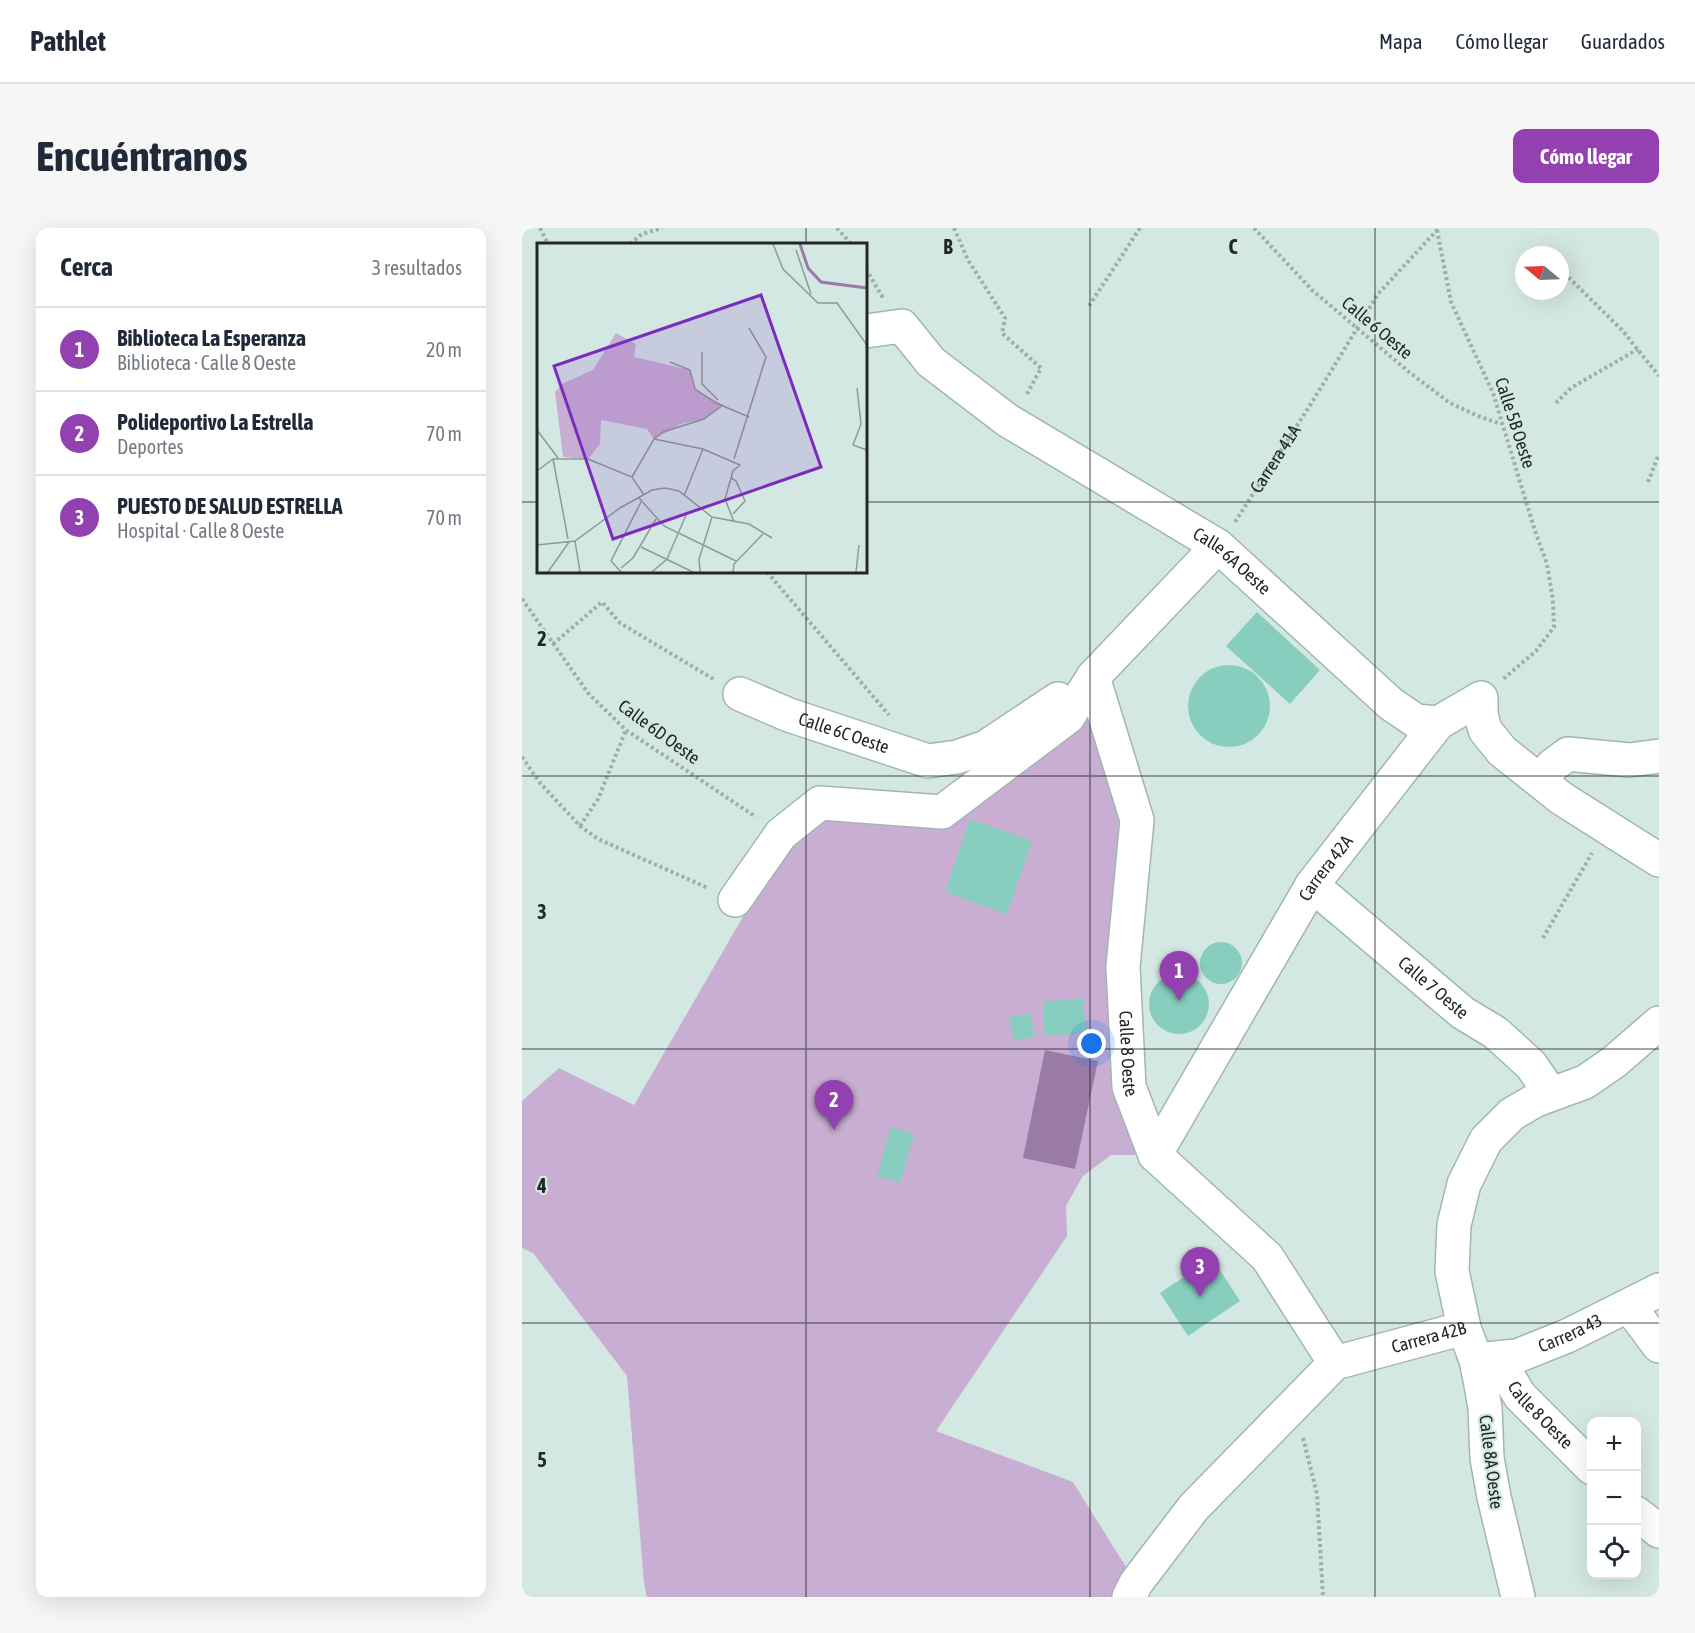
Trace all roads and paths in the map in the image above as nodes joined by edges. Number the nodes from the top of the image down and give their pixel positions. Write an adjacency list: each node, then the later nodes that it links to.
1 (540, 228): 8 (path)
2 (662, 228): 9 (path)
3 (837, 228): 10 (path)
4 (954, 228): 18 (path)
5 (1140, 228): 12 (path)
6 (1254, 228): 13 (path, Calle 6 Oeste)
7 (1438, 229): 13 (path, Carrera 41A); 19 (path, Calle 5B Oeste)
8 (548, 243)
9 (631, 243)
10 (850, 243)
11 (1569, 278): 15 (path)
12 (1089, 306)
13 (1358, 327): 19 (path, Calle 6 Oeste); 22 (path, Carrera 41A)
14 (867, 331): 18 (street, Calle 6A Oeste)
15 (1638, 349): 16 (path); 17 (path)
16 (1659, 376)
17 (1556, 403)
18 (1007, 420): 22 (street, Calle 6A Oeste)
19 (1502, 424): 28 (path, Calle 5B Oeste)
20 (1659, 454): 21 (path)
21 (1648, 482)
22 (1218, 546): 26 (street); 30 (street, Calle 6A Oeste)
23 (768, 573): 29 (path)
24 (522, 599): 25 (path, Calle 6D Oeste)
25 (553, 644): 27 (path); 31 (path, Calle 6D Oeste)
26 (1093, 676): 27 (street, Calle 6C Oeste); 37 (street); 44 (street, Calle 8 Oeste)
27 (740, 694)
28 (1481, 698): 30 (street, Carrera 42A); 34 (street)
29 (892, 719)
30 (1438, 723): 39 (street, Carrera 42A)
31 (626, 730): 35 (path); 37 (path, Calle 6D Oeste)
32 (1659, 756): 34 (street)
33 (522, 757): 35 (path)
34 (1540, 780): 36 (street)
35 (580, 826): 40 (path)
36 (1608, 828): 38 (street); 41 (path)
37 (781, 834): 40 (street)
38 (1659, 860)
39 (1312, 885): 43 (street, Calle 7 Oeste); 44 (street, Carrera 42A)
40 (735, 900)
41 (1542, 938)
42 (1659, 1023): 43 (street, Carrera 42B)
43 (1551, 1094): 47 (street, Carrera 42B)
44 (1155, 1155): 50 (street, Calle 8 Oeste)
45 (1659, 1290): 46 (street, Carrera 43)
46 (1629, 1306): 48 (street); 49 (street, Carrera 43)
47 (1464, 1328): 49 (street, Calle 8A Oeste); 50 (street, Carrera 42B)
48 (1659, 1346)
49 (1486, 1359): 52 (street, Calle 8 Oeste); 57 (street, Calle 8A Oeste)
50 (1335, 1363): 51 (street, Carrera 42B)
51 (1295, 1402): 55 (street, Carrera 42B); 56 (path)
52 (1587, 1463)
53 (1641, 1517): 54 (street)
54 (1659, 1532)
55 (1129, 1597)
56 (1323, 1597)
57 (1518, 1597)

